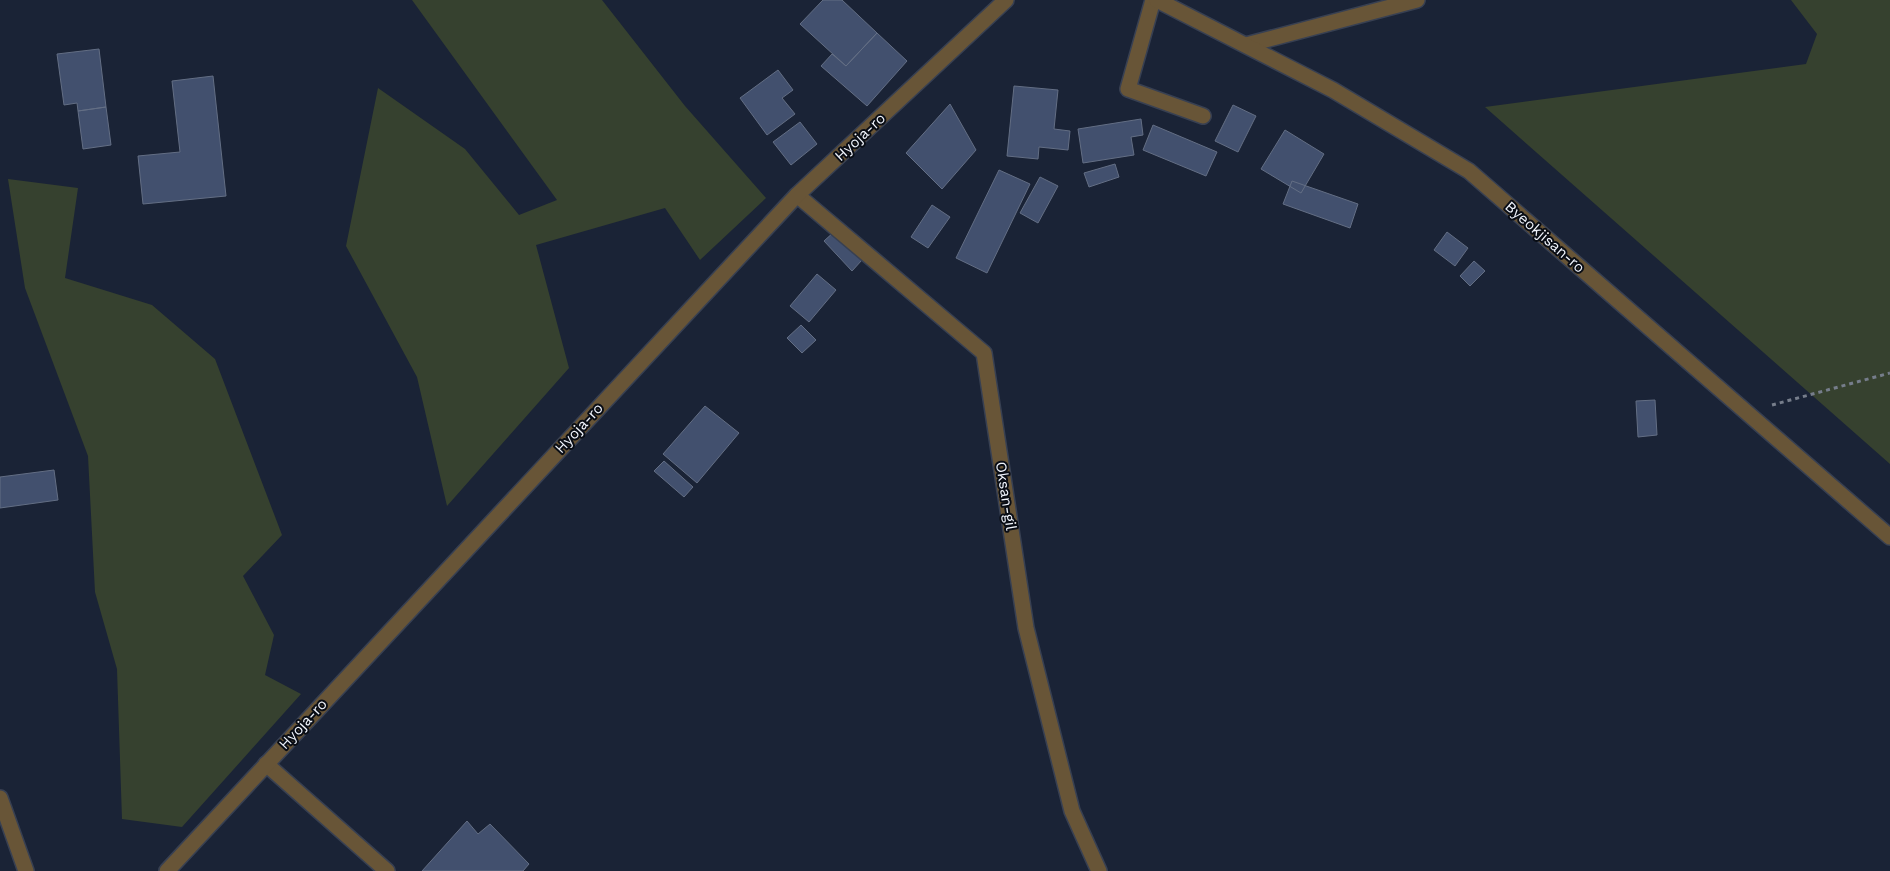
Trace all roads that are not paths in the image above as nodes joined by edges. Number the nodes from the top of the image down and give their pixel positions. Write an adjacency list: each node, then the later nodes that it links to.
1 (1006, 0): 7 (street, Hyoja-ro)
2 (1153, 0): 6 (street)
3 (1157, 0): 5 (street, Byeokjisan-ro)
4 (1417, 0): 5 (street)
5 (1246, 46): 8 (street, Byeokjisan-ro)
6 (1203, 116)
7 (797, 196): 9 (street, Hyoja-ro); 14 (street, Oksan-gil)
8 (1890, 537)
9 (266, 764): 12 (street, Hyoja-ro); 13 (street)
10 (0, 798): 11 (street)
11 (26, 871)
12 (167, 871)
13 (387, 871)
14 (1100, 871)

